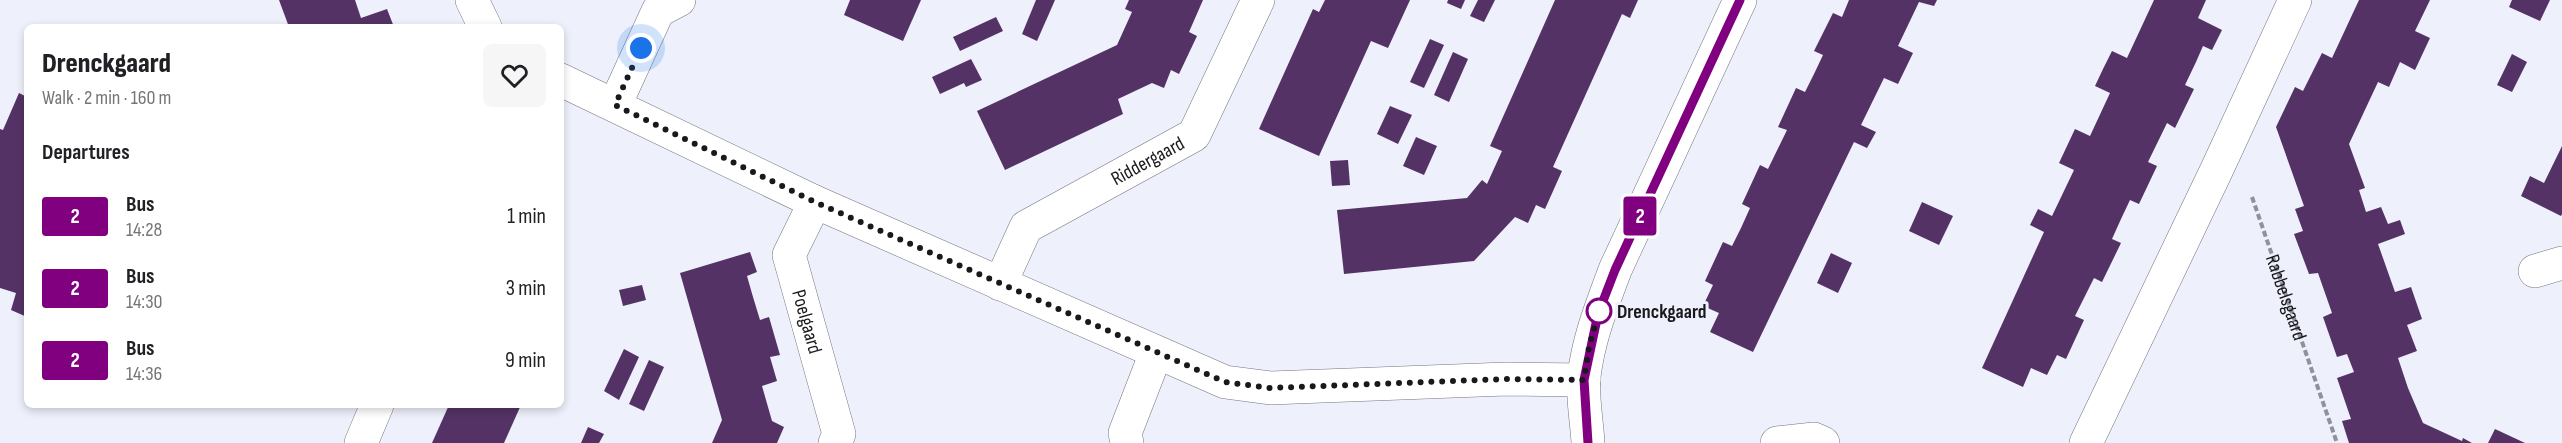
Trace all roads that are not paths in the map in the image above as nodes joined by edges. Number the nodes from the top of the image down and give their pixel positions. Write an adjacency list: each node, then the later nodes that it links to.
1 (472, 0): 6 (street)
2 (679, 0): 8 (street)
3 (1258, 0): 10 (street, Riddergaard)
4 (1740, 0): 12 (street)
5 (2295, 0): 20 (street)
6 (484, 24)
7 (564, 81): 8 (street)
8 (615, 105): 9 (street)
9 (815, 202): 10 (street); 15 (street, Poelgaard)
10 (1000, 284): 11 (street)
11 (1156, 352): 12 (street); 16 (street)
12 (1584, 380): 17 (street)
13 (376, 408): 14 (street)
14 (361, 443)
15 (835, 443)
16 (1127, 443)
17 (1588, 443)
18 (1777, 443): 19 (street)
19 (1823, 443)
20 (2086, 443)

